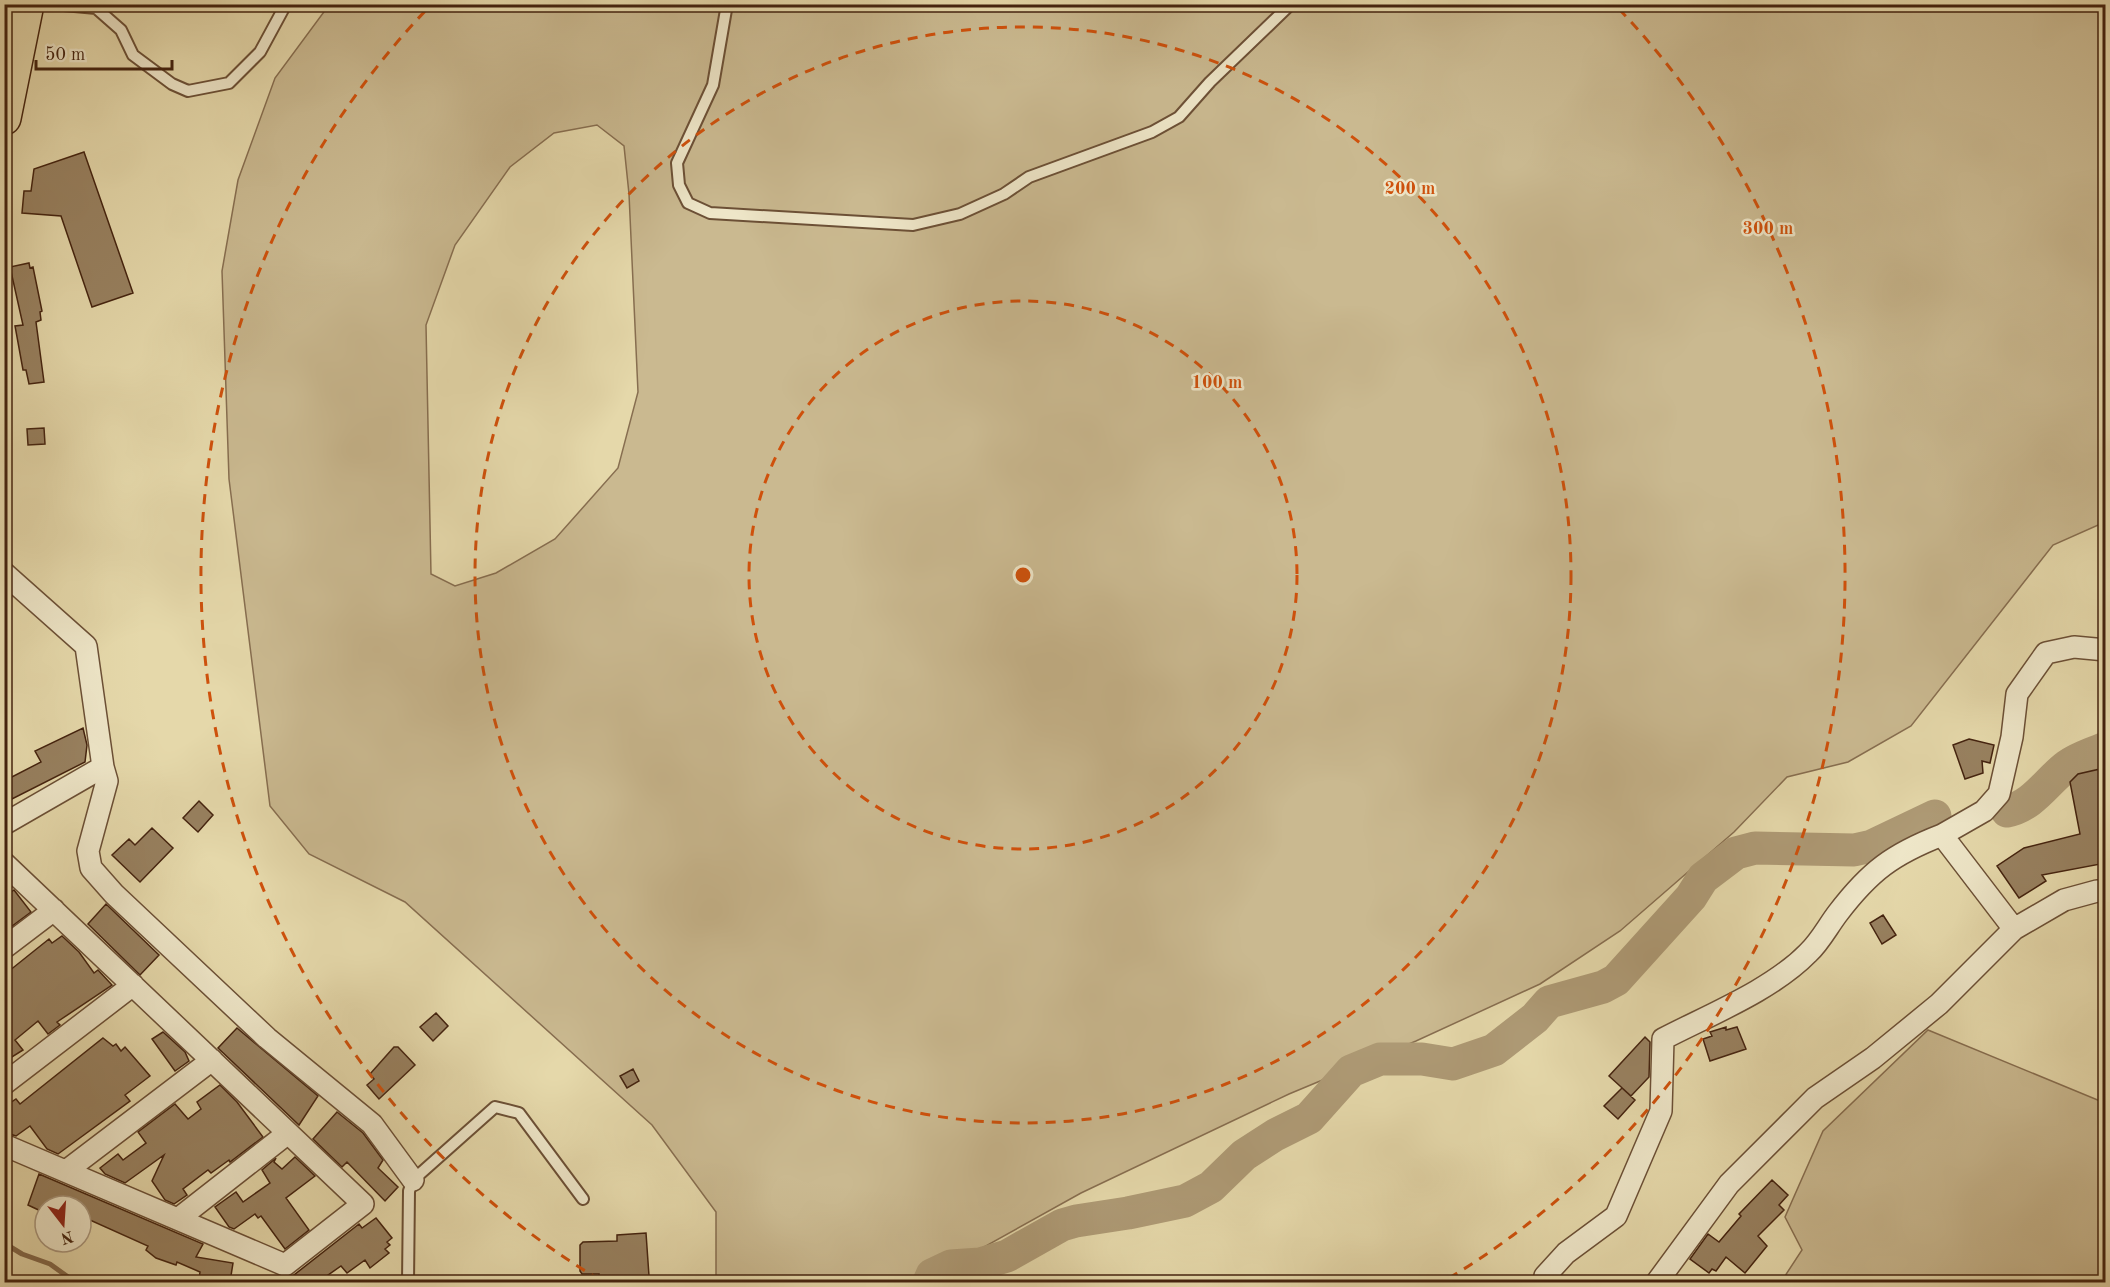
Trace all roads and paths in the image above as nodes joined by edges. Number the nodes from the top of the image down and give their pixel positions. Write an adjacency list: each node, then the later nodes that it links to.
1 (27, 4): 6 (main road)
2 (53, 4): 3 (lane)
3 (286, 4)
4 (727, 4): 5 (lane)
5 (1291, 4)
6 (4, 118)
7 (4, 573): 9 (street)
8 (2106, 650): 11 (street)
9 (104, 767): 10 (street); 23 (street)
10 (4, 824)
11 (1942, 835): 15 (street); 27 (street)
12 (4, 863): 14 (street)
13 (2106, 892): 15 (street)
14 (54, 910): 16 (street); 17 (street)
15 (2014, 929): 28 (street)
16 (4, 948)
17 (133, 986): 18 (street); 19 (street)
18 (212, 1060): 20 (street); 22 (street)
19 (4, 1083)
20 (288, 1133): 25 (street); 25 (street)
21 (4, 1145): 22 (street)
22 (66, 1172): 25 (street)
23 (413, 1180): 24 (lane); 26 (lane)
24 (583, 1198)
25 (178, 1219)
26 (408, 1282)
27 (1544, 1282)
28 (1657, 1282)

